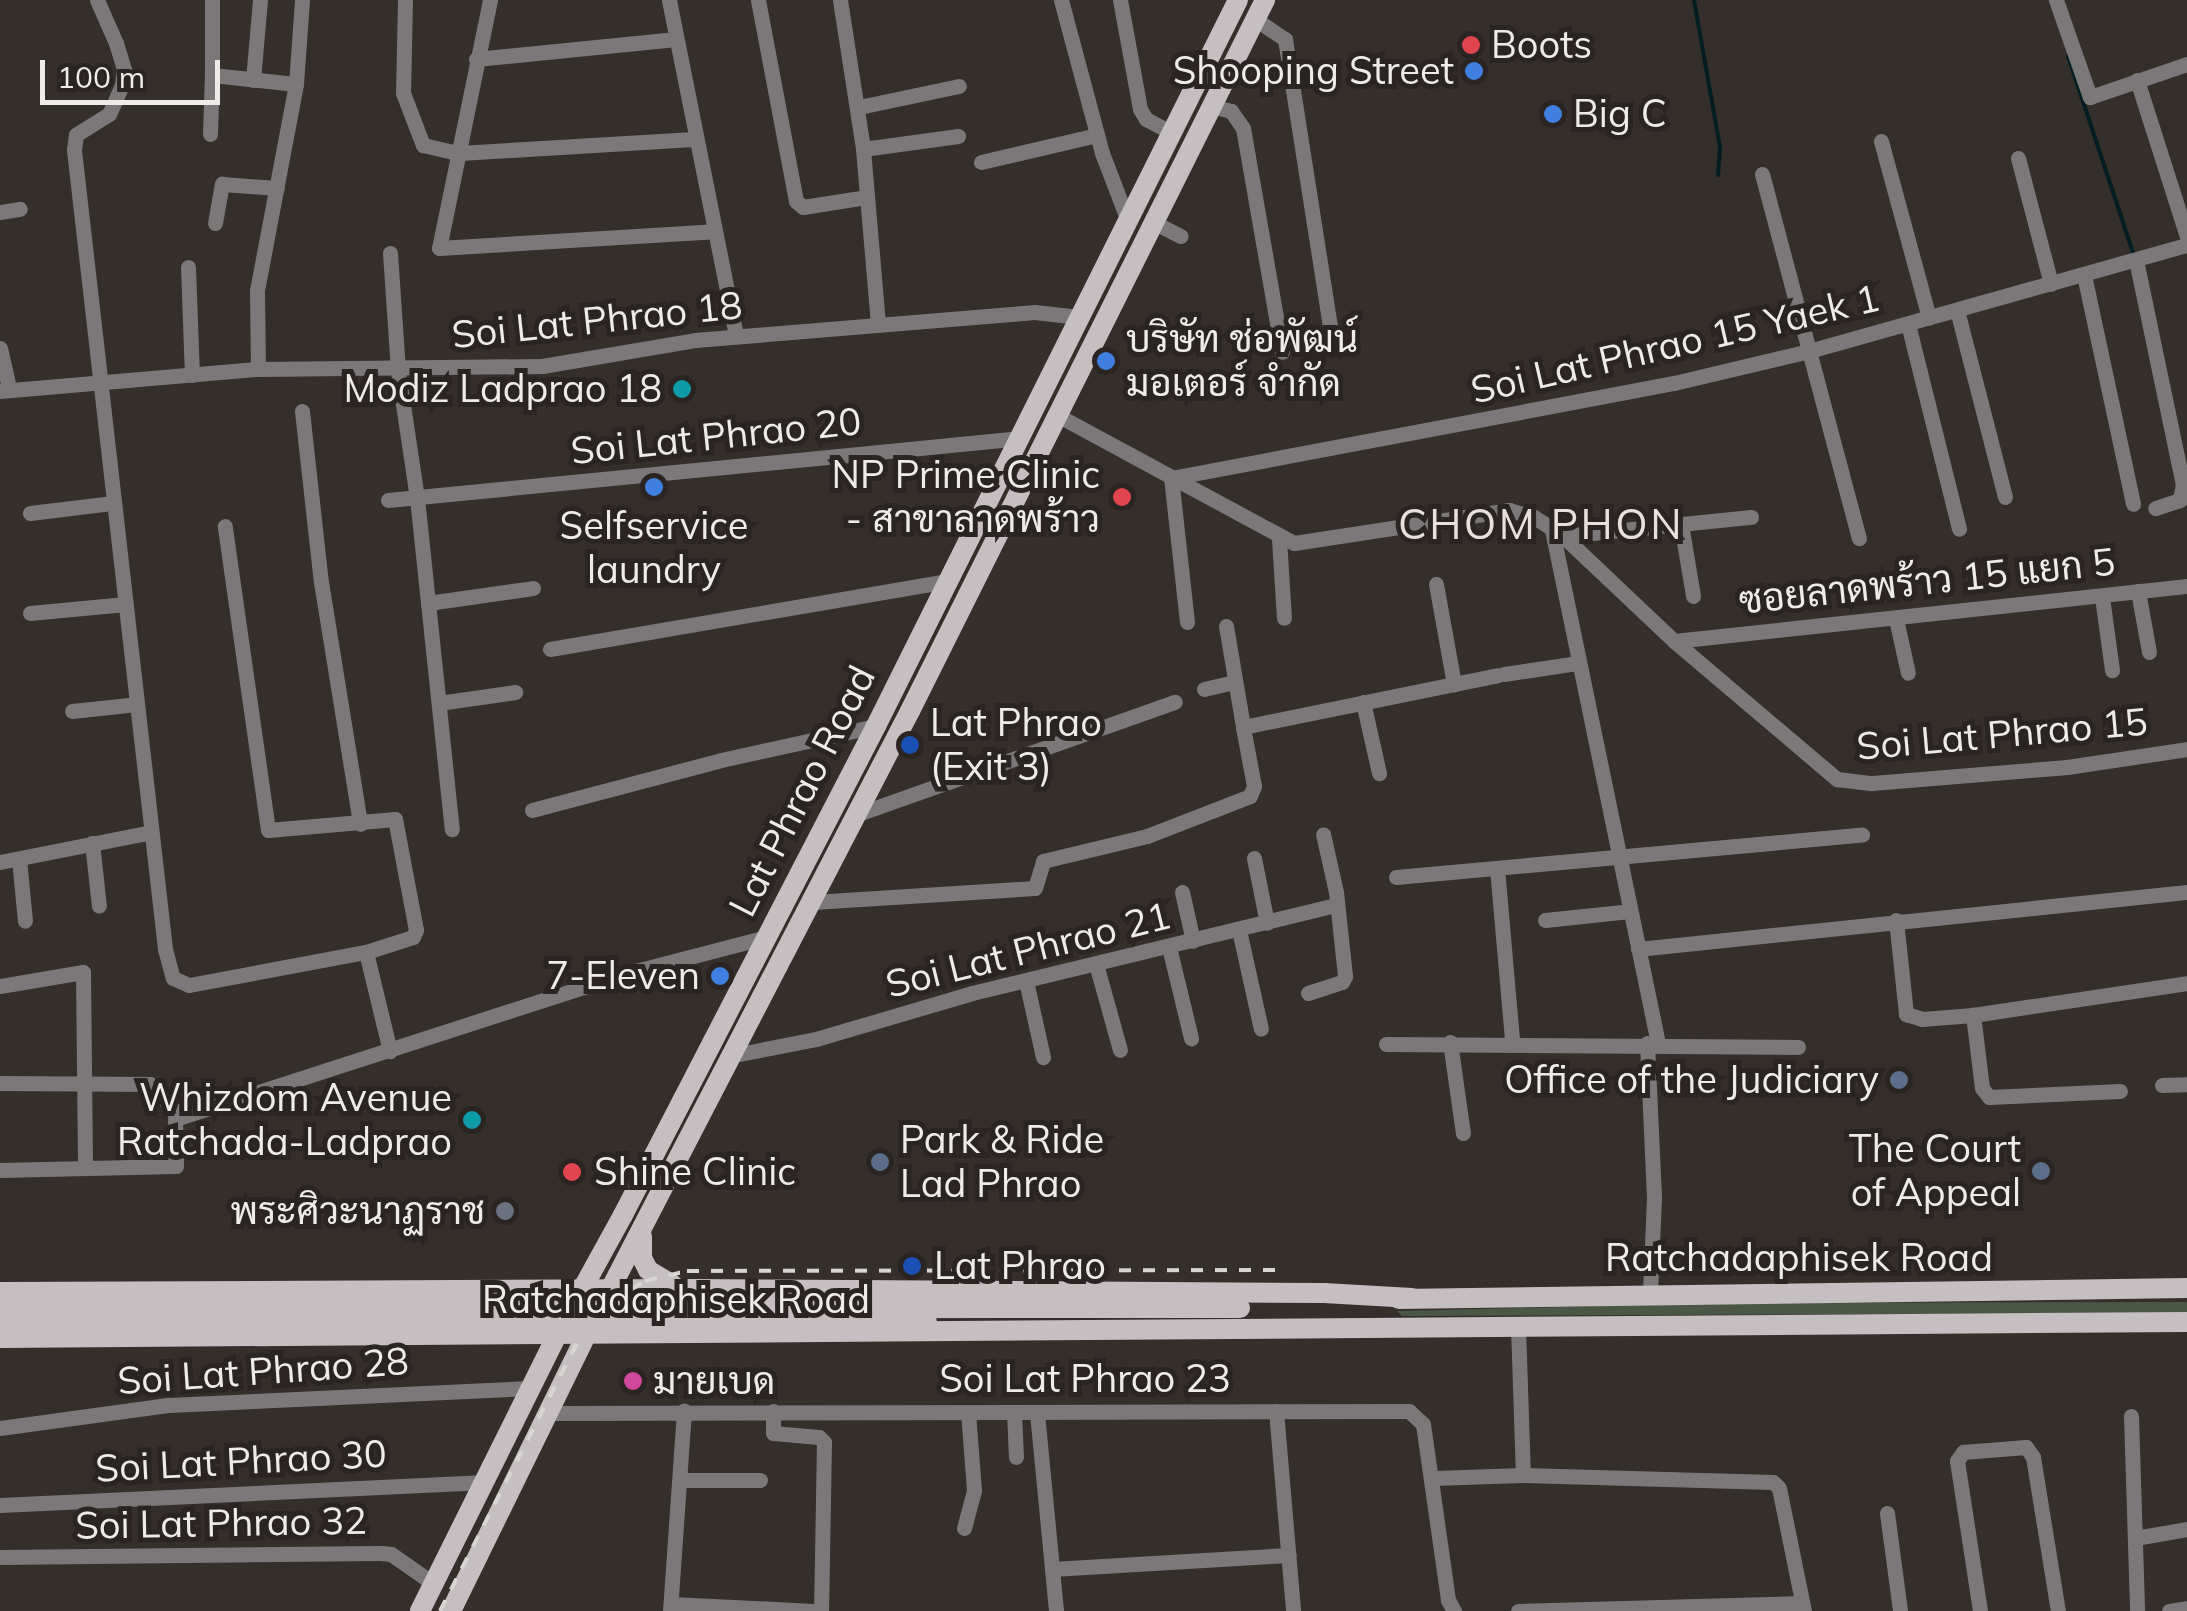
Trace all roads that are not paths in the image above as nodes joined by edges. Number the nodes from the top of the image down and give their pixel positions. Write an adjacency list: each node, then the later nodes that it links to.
1 (97, 0): 65 (street)
2 (212, 0): 18 (street)
3 (260, 0): 19 (street)
4 (302, 0): 21 (street)
5 (404, 0): 32 (street)
6 (490, 0): 16 (street)
7 (669, 0): 15 (street)
8 (758, 0): 37 (street)
9 (840, 0): 23 (street)
10 (1061, 0): 28 (street)
11 (1120, 0): 25 (street)
12 (1238, 0): 25 (main road, Lat Phrao Road)
13 (2056, 0): 20 (street)
14 (1260, 10): 24 (main road, Lat Phrao Road); 58 (street)
15 (676, 39): 16 (street); 29 (street)
16 (476, 58): 32 (street)
17 (2187, 64): 20 (street)
18 (212, 76): 19 (street); 26 (street)
19 (252, 80): 21 (street)
20 (2137, 80): 45 (street)
21 (296, 84): 36 (street)
22 (959, 86): 23 (street)
23 (859, 106): 31 (street)
24 (1211, 106): 42 (main road, Lat Phrao Road); 61 (street)
25 (1172, 132): 40 (main road, Lat Phrao Road)
26 (210, 134)
27 (958, 136): 31 (street)
28 (1097, 136): 34 (street); 40 (street)
29 (694, 139): 32 (street); 43 (street)
30 (1881, 141): 54 (street)
31 (863, 150): 37 (street)
32 (459, 153): 43 (street)
33 (2018, 158): 51 (street)
34 (982, 162)
35 (1762, 174): 60 (street)
36 (277, 188): 41 (street); 62 (street)
37 (867, 196): 55 (street)
38 (20, 209): 39 (street)
39 (0, 212)
40 (1128, 221): 53 (main road, Lat Phrao Road)
41 (215, 222)
42 (1153, 222): 44 (street); 69 (main road, Lat Phrao Road)
43 (714, 231): 57 (street)
44 (1181, 236)
45 (2187, 237)
46 (2187, 246): 48 (street, Soi Lat Phrao 15 Yaek 1)
47 (390, 253): 63 (street)
48 (2136, 260): 50 (street, Soi Lat Phrao 15 Yaek 1); 78 (street)
49 (188, 267): 64 (street)
50 (2084, 275): 51 (street, Soi Lat Phrao 15 Yaek 1); 77 (street)
51 (2052, 284): 52 (street, Soi Lat Phrao 15 Yaek 1)
52 (1956, 310): 54 (street, Soi Lat Phrao 15 Yaek 1); 73 (street)
53 (1080, 317): 55 (street, Soi Lat Phrao 18); 67 (main road, Lat Phrao Road)
54 (1929, 318): 56 (street, Soi Lat Phrao 15 Yaek 1)
55 (878, 324): 57 (street, Soi Lat Phrao 18)
56 (1908, 324): 60 (street, Soi Lat Phrao 15 Yaek 1); 83 (street)
57 (736, 336): 63 (street, Soi Lat Phrao 18)
58 (1333, 344)
59 (0, 348): 66 (street)
60 (1809, 351): 72 (street, Soi Lat Phrao 15 Yaek 1); 86 (street)
61 (1282, 352)
62 (258, 370): 63 (street, Soi Lat Phrao 18); 64 (street, Soi Lat Phrao 18)
63 (398, 371): 74 (street)
64 (192, 375): 65 (street, Soi Lat Phrao 18)
65 (99, 383): 66 (street, Soi Lat Phrao 18); 76 (street)
66 (5, 389)
67 (1038, 404): 69 (main road); 70 (main road, Lat Phrao Road)
68 (302, 411): 122 (street)
69 (1057, 415): 71 (main road, Lat Phrao Road); 72 (street, Soi Lat Phrao 15)
70 (1021, 438): 71 (main road); 74 (street, Soi Lat Phrao 20); 87 (main road, Lat Phrao Road)
71 (1040, 449): 121 (main road, Lat Phrao Road)
72 (1171, 478): 85 (street, Soi Lat Phrao 15); 99 (street)
73 (2005, 497)
74 (417, 498): 75 (street, Soi Lat Phrao 20); 94 (street)
75 (388, 500)
76 (114, 504): 79 (street); 95 (street)
77 (2134, 504)
78 (2155, 508)
79 (30, 514)
80 (1751, 517): 81 (street)
81 (1681, 524): 84 (street); 92 (street)
82 (225, 526): 122 (street)
83 (1959, 530)
84 (1557, 533): 85 (street, Soi Lat Phrao 15); 101 (street, Soi Lat Phrao 15); 104 (street)
85 (1279, 538): 97 (street)
86 (1859, 538)
87 (949, 581): 102 (street); 116 (main road, Lat Phrao Road)
88 (1436, 584): 108 (street)
89 (2187, 586): 91 (street, ซอยลาดพร้าว 15 แยก 5)
90 (533, 588): 94 (street)
91 (2138, 592): 93 (street, ซอยลาดพร้าว 15 แยก 5); 103 (street)
92 (1693, 596)
93 (2102, 597): 98 (street, ซอยลาดพร้าว 15 แยก 5); 105 (street)
94 (428, 603): 113 (street)
95 (126, 604): 96 (street); 114 (street)
96 (30, 613)
97 (1284, 618)
98 (1896, 619): 101 (street, ซอยลาดพร้าว 15 แยก 5); 106 (street)
99 (1186, 622)
100 (1226, 626): 107 (street)
101 (1674, 640): 118 (street, Soi Lat Phrao 15)
102 (550, 649)
103 (2149, 652)
104 (1578, 663): 108 (street); 128 (street)
105 (2112, 670)
106 (1908, 673)
107 (1235, 682): 109 (street); 117 (street)
108 (1454, 684): 112 (street)
109 (1204, 690)
110 (515, 692): 113 (street)
111 (1175, 702): 121 (street)
112 (1363, 702): 117 (street); 119 (street)
113 (439, 703): 123 (street)
114 (138, 704): 115 (street); 124 (street)
115 (72, 711)
116 (876, 726): 120 (street); 145 (main road, Lat Phrao Road)
117 (1243, 727): 136 (street)
118 (2187, 749)
119 (1378, 773)
120 (532, 810)
121 (858, 814): 136 (main road, Lat Phrao Road)
122 (360, 824): 149 (street)
123 (452, 828)
124 (151, 832): 127 (street); 149 (street)
125 (1324, 834): 137 (street)
126 (1862, 835): 128 (street)
127 (92, 843): 130 (street); 138 (street)
128 (1618, 857): 132 (street); 139 (street)
129 (1254, 858): 143 (street)
130 (19, 859): 131 (street); 142 (street)
131 (0, 862)
132 (1497, 868): 133 (street); 159 (street)
133 (1396, 877)
134 (1182, 892): 146 (street)
135 (2187, 892): 141 (street)
136 (813, 902): 165 (main road, Lat Phrao Road)
137 (1338, 905): 143 (street, Soi Lat Phrao 21); 154 (street)
138 (99, 906)
139 (1630, 911): 140 (street); 148 (street)
140 (1545, 920)
141 (1896, 920): 148 (street); 155 (street)
142 (26, 921)
143 (1268, 923): 144 (street, Soi Lat Phrao 21)
144 (1239, 930): 146 (street, Soi Lat Phrao 21); 156 (street)
145 (766, 937): 164 (street); 178 (main road, Lat Phrao Road)
146 (1193, 942): 147 (street, Soi Lat Phrao 21)
147 (1169, 947): 150 (street, Soi Lat Phrao 21); 157 (street)
148 (1638, 948): 160 (street)
149 (366, 952): 164 (street)
150 (1096, 964): 151 (street, Soi Lat Phrao 21); 163 (street)
151 (1026, 981): 165 (street, Soi Lat Phrao 21); 166 (street)
152 (2187, 982): 155 (street)
153 (0, 986): 167 (street)
154 (1308, 992)
155 (1973, 1016): 171 (street)
156 (1261, 1029)
157 (1191, 1038)
158 (1450, 1042): 159 (street); 161 (street); 173 (street)
159 (1512, 1042): 160 (street)
160 (1652, 1043): 162 (street); 184 (street)
161 (1386, 1044)
162 (1798, 1047)
163 (1120, 1050)
164 (390, 1051): 172 (street)
165 (734, 1055): 176 (main road, Lat Phrao Road)
166 (1043, 1057)
167 (86, 1082): 168 (street); 172 (street); 174 (street)
168 (0, 1083)
169 (2162, 1084): 170 (street)
170 (2187, 1084)
171 (2120, 1091)
172 (175, 1115): 174 (street)
173 (1463, 1133)
174 (85, 1167): 175 (street)
175 (0, 1170)
176 (642, 1234): 179 (main road, Lat Phrao Road); 180 (main road)
177 (2187, 1288): 184 (main road, Ratchadaphisek Road)
178 (584, 1289): 179 (main road, Ratchadaphisek Road); 185 (main road, Ratchadaphisek Road); 195 (main road, Lat Phrao Road)
179 (612, 1289): 180 (main road, Ratchadaphisek Road); 198 (main road, Lat Phrao Road)
180 (690, 1289): 183 (main road, Ratchadaphisek Road)
181 (0, 1292): 182 (main road, Ratchadaphisek Road)
182 (218, 1292): 185 (main road, Ratchadaphisek Road); 199 (main road)
183 (861, 1292): 186 (main road, Ratchadaphisek Road); 196 (main road)
184 (1650, 1292): 187 (main road, Ratchadaphisek Road)
185 (340, 1293): 197 (main road)
186 (956, 1293): 187 (main road, Ratchadaphisek Road); 194 (main road)
187 (1412, 1298): 189 (main road, Ratchadaphisek Road)
188 (0, 1310): 189 (main road, Ratchadaphisek Road, bridge)
189 (1240, 1314): 191 (main road, Ratchadaphisek Road, bridge); 193 (main road, Ratchadaphisek Road)
190 (2187, 1322): 192 (main road, Ratchadaphisek Road)
191 (0, 1325)
192 (1518, 1326): 193 (main road, Ratchadaphisek Road); 212 (street)
193 (1412, 1327): 194 (main road, Ratchadaphisek Road)
194 (961, 1334): 196 (main road, Ratchadaphisek Road)
195 (556, 1335): 197 (main road, Ratchadaphisek Road); 198 (main road, Ratchadaphisek Road); 201 (main road, Lat Phrao Road)
196 (855, 1335): 198 (main road, Ratchadaphisek Road)
197 (342, 1336): 199 (main road, Ratchadaphisek Road)
198 (586, 1336): 207 (main road, Lat Phrao Road)
199 (218, 1337): 200 (main road, Ratchadaphisek Road)
200 (0, 1338)
201 (531, 1388): 210 (street, Soi Lat Phrao 28); 216 (main road, Lat Phrao Road)
202 (684, 1410): 203 (street, Soi Lat Phrao 23); 207 (street, Soi Lat Phrao 23); 214 (street)
203 (772, 1410): 205 (street, Soi Lat Phrao 23); 232 (street)
204 (1276, 1410): 208 (street, Soi Lat Phrao 23); 213 (street, Soi Lat Phrao 23); 222 (street)
205 (968, 1412): 206 (street, Soi Lat Phrao 23); 219 (street)
206 (1014, 1412): 208 (street, Soi Lat Phrao 23); 211 (street)
207 (550, 1413): 231 (main road, Lat Phrao Road)
208 (1037, 1413): 224 (street)
209 (2131, 1416): 221 (street)
210 (0, 1428)
211 (1016, 1457)
212 (1523, 1476): 213 (street); 226 (street)
213 (1433, 1478): 235 (street, Soi Lat Phrao 23)
214 (681, 1480): 215 (street); 227 (street)
215 (760, 1480)
216 (485, 1482): 217 (street, Soi Lat Phrao 30); 225 (main road, Lat Phrao Road)
217 (0, 1505)
218 (1887, 1513): 237 (street)
219 (964, 1528)
220 (2187, 1529): 221 (street)
221 (2135, 1538): 240 (street)
222 (1289, 1555): 224 (street); 234 (street)
223 (0, 1557): 225 (street, Soi Lat Phrao 32)
224 (1052, 1569): 233 (street)
225 (434, 1584): 230 (main road, Lat Phrao Road)
226 (1803, 1607): 229 (street)
227 (671, 1608): 232 (street)
228 (2187, 1608): 241 (street)
229 (1549, 1610): 236 (street)
230 (420, 1611)
231 (451, 1611)
232 (817, 1611)
233 (1056, 1611)
234 (1293, 1611)
235 (1454, 1611)
236 (1518, 1611)
237 (1900, 1611)
238 (1980, 1611): 239 (street)
239 (2058, 1611)
240 (2137, 1611)
241 (2169, 1611)

